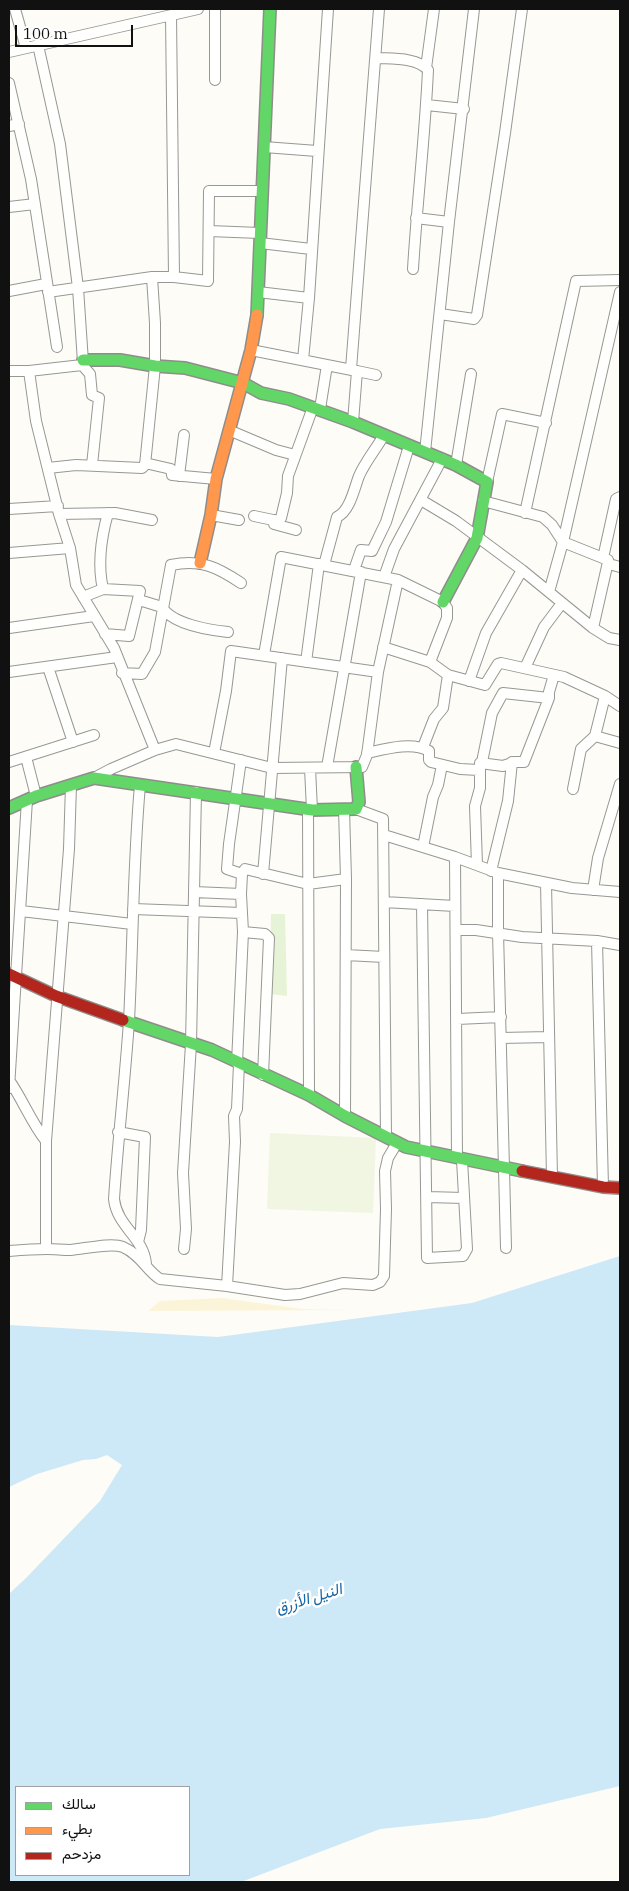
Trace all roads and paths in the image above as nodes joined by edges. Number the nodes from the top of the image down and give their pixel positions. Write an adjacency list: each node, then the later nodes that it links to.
1 (15, 9): 12 (street)
2 (198, 9): 10 (street)
3 (215, 9): 16 (street)
4 (270, 9): 21 (street)
5 (328, 9): 22 (street)
6 (378, 9): 14 (street)
7 (434, 9): 15 (street)
8 (474, 9): 19 (street)
9 (522, 9): 41 (street)
10 (171, 15): 11 (street); 33 (street)
11 (38, 45): 12 (street); 36 (street)
12 (26, 48): 13 (street)
13 (9, 52)
14 (376, 58): 15 (street); 48 (street)
15 (426, 68): 18 (street)
16 (215, 80)
17 (9, 83): 20 (street)
18 (427, 105): 19 (street); 26 (street)
19 (464, 109): 27 (street)
20 (14, 125): 24 (street)
21 (264, 147): 22 (street); 23 (street)
22 (317, 151): 30 (street)
23 (262, 191): 28 (street); 29 (street)
24 (35, 204): 25 (street); 35 (street)
25 (9, 207)
26 (416, 218): 27 (street); 31 (street)
27 (449, 222): 41 (street)
28 (210, 230): 29 (street); 33 (street)
29 (260, 238): 30 (street); 38 (street)
30 (311, 249): 40 (street)
31 (413, 269)
32 (152, 277): 33 (street); 36 (street); 47 (street)
33 (174, 277)
34 (620, 280): 56 (street)
35 (47, 288): 36 (street); 37 (street); 42 (street)
36 (78, 288): 45 (street)
37 (9, 291)
38 (258, 292): 40 (street); 43 (street)
39 (620, 292): 85 (street)
40 (309, 298): 44 (street)
41 (440, 314): 61 (street)
42 (57, 347)
43 (252, 350): 44 (street); 53 (street)
44 (303, 360): 46 (street)
45 (83, 362): 47 (street); 50 (street); 66 (street)
46 (327, 365): 48 (street); 54 (street)
47 (155, 366): 53 (street); 64 (street)
48 (354, 370): 52 (street); 55 (street)
49 (9, 371): 50 (street)
50 (29, 371): 67 (street)
51 (470, 374): 65 (street)
52 (376, 376)
53 (243, 383): 54 (street); 57 (street)
54 (317, 408): 55 (street); 62 (street)
55 (353, 422): 59 (street)
56 (546, 423): 70 (street); 77 (street)
57 (231, 431): 62 (street); 69 (street)
58 (184, 435): 68 (street)
59 (384, 435): 60 (street); 90 (street)
60 (409, 446): 61 (street); 93 (street)
61 (425, 452): 63 (street)
62 (295, 455): 82 (street)
63 (442, 459): 65 (street); 72 (street)
64 (145, 463): 66 (street); 68 (street)
65 (456, 465): 70 (street)
66 (92, 466): 67 (street)
67 (48, 468): 75 (street)
68 (179, 476): 69 (street)
69 (216, 479): 78 (street)
70 (487, 482): 73 (street)
71 (620, 496): 88 (street)
72 (421, 500): 84 (street); 94 (street)
73 (483, 501): 77 (street); 84 (street)
74 (9, 509): 75 (street)
75 (59, 510): 76 (street); 86 (street)
76 (108, 513): 80 (street); 97 (street)
77 (525, 513): 85 (street)
78 (211, 515): 81 (street); 89 (street)
79 (254, 516): 82 (street)
80 (152, 520)
81 (239, 520)
82 (275, 520): 83 (street)
83 (296, 530)
84 (477, 538): 92 (street); 101 (street)
85 (562, 542): 88 (street); 98 (street)
86 (70, 548): 87 (street); 99 (street)
87 (9, 553)
88 (606, 560): 91 (street); 106 (street)
89 (200, 563): 96 (street); 103 (street)
90 (322, 564): 93 (street); 111 (street); 114 (street)
91 (620, 567)
92 (522, 570): 98 (street); 124 (street)
93 (357, 571): 94 (street); 117 (street)
94 (384, 577): 95 (street)
95 (398, 580): 101 (street); 110 (street)
96 (241, 583)
97 (103, 589): 99 (street); 100 (street)
98 (548, 592): 102 (street)
99 (83, 597): 104 (street)
100 (139, 600): 103 (street); 108 (street)
101 (443, 602): 115 (street)
102 (562, 603): 106 (street); 118 (street)
103 (162, 607): 107 (street); 121 (street)
104 (94, 616): 105 (street); 108 (street)
105 (9, 628)
106 (593, 628): 109 (street)
107 (228, 632)
108 (105, 634): 112 (street)
109 (620, 640)
110 (383, 647): 115 (street); 120 (street)
111 (264, 655): 113 (street); 134 (street)
112 (116, 658): 116 (street); 121 (street)
113 (282, 658): 114 (street); 144 (street)
114 (306, 662): 117 (street)
115 (430, 662): 122 (street)
116 (48, 667): 119 (street); 130 (street)
117 (345, 667): 120 (street); 142 (street)
118 (525, 668): 123 (street); 124 (street)
119 (9, 672)
120 (378, 672): 135 (street)
121 (122, 673): 133 (street)
122 (448, 675): 124 (street); 132 (street)
123 (554, 675): 125 (street); 126 (street)
124 (469, 682)
125 (605, 696): 127 (street); 129 (street)
126 (549, 698): 139 (street); 141 (street)
127 (620, 706)
128 (94, 735): 130 (street)
129 (595, 736): 131 (street); 150 (street)
130 (73, 742): 136 (street)
131 (620, 743)
132 (423, 747): 135 (street); 140 (street)
133 (155, 750): 134 (street); 146 (street)
134 (214, 753): 137 (street)
135 (367, 753): 143 (street)
136 (26, 757): 138 (street); 152 (street)
137 (241, 760): 144 (street); 153 (street)
138 (9, 762)
139 (512, 762): 141 (street); 163 (street)
140 (442, 765): 141 (street); 160 (street)
141 (480, 766): 162 (street)
142 (327, 767): 143 (street); 145 (street)
143 (356, 767): 157 (street)
144 (272, 768): 145 (street); 154 (street)
145 (310, 768): 158 (street)
146 (94, 778): 148 (street); 149 (street)
147 (620, 784): 169 (street)
148 (70, 785): 152 (street); 180 (street)
149 (140, 785): 151 (street); 176 (street)
150 (574, 789)
151 (196, 792): 153 (street); 170 (street)
152 (32, 798): 155 (street); 177 (street)
153 (235, 799): 154 (street); 164 (street)
154 (269, 803): 158 (street); 165 (street)
155 (9, 808)
156 (344, 809): 157 (street); 158 (street); 166 (street)
157 (356, 809): 159 (street)
158 (310, 810): 168 (street)
159 (384, 835): 160 (street); 173 (street)
160 (423, 847): 161 (street)
161 (455, 857): 162 (street); 175 (street)
162 (477, 865): 163 (street)
163 (495, 872): 167 (street); 184 (street)
164 (242, 874): 165 (street); 172 (street)
165 (262, 874): 168 (street)
166 (346, 879): 168 (street); 188 (street)
167 (546, 883): 169 (street); 185 (street)
168 (308, 884): 201 (street)
169 (593, 890): 171 (street)
170 (194, 892): 172 (street); 178 (street)
171 (620, 892)
172 (241, 894): 179 (street)
173 (384, 902): 174 (street); 189 (street)
174 (422, 904): 175 (street); 206 (street)
175 (456, 906): 182 (street)
176 (133, 909): 178 (street); 181 (street)
177 (21, 911): 180 (street); 190 (street)
178 (193, 912): 179 (street); 197 (street)
179 (242, 913): 183 (street)
180 (62, 916): 181 (street); 191 (street)
181 (132, 924): 194 (street)
182 (456, 930): 184 (street); 193 (street)
183 (243, 932): 198 (street); 199 (street)
184 (498, 932): 185 (street); 192 (street)
185 (547, 938): 186 (street); 195 (street)
186 (597, 941): 187 (street); 210 (street)
187 (620, 945)
188 (346, 955): 189 (street); 202 (street)
189 (384, 957): 204 (street)
190 (12, 976): 191 (street); 200 (street)
191 (56, 996): 194 (street); 205 (street)
192 (501, 1017): 193 (street); 196 (street)
193 (457, 1019): 207 (street)
194 (128, 1022): 197 (street); 203 (street)
195 (549, 1037): 196 (street); 209 (street)
196 (501, 1038): 208 (street)
197 (191, 1044): 198 (street); 217 (street)
198 (238, 1063): 199 (street); 220 (street)
199 (263, 1075): 201 (street)
200 (9, 1084): 205 (street)
201 (309, 1095): 202 (street)
202 (345, 1116): 204 (street)
203 (118, 1132): 214 (street); 214 (street)
204 (392, 1140): 206 (street); 220 (street)
205 (46, 1141): 216 (street)
206 (425, 1151): 207 (street); 212 (street)
207 (459, 1159): 208 (street); 213 (street)
208 (504, 1167): 209 (street); 215 (street)
209 (552, 1177): 210 (street)
210 (604, 1187): 211 (street)
211 (620, 1188)
212 (427, 1197): 213 (street); 213 (street)
213 (464, 1198)
214 (138, 1242): 219 (street)
215 (506, 1248)
216 (46, 1249): 218 (street); 219 (street)
217 (184, 1249)
218 (9, 1251)
219 (146, 1264): 220 (street)
220 (227, 1286)

